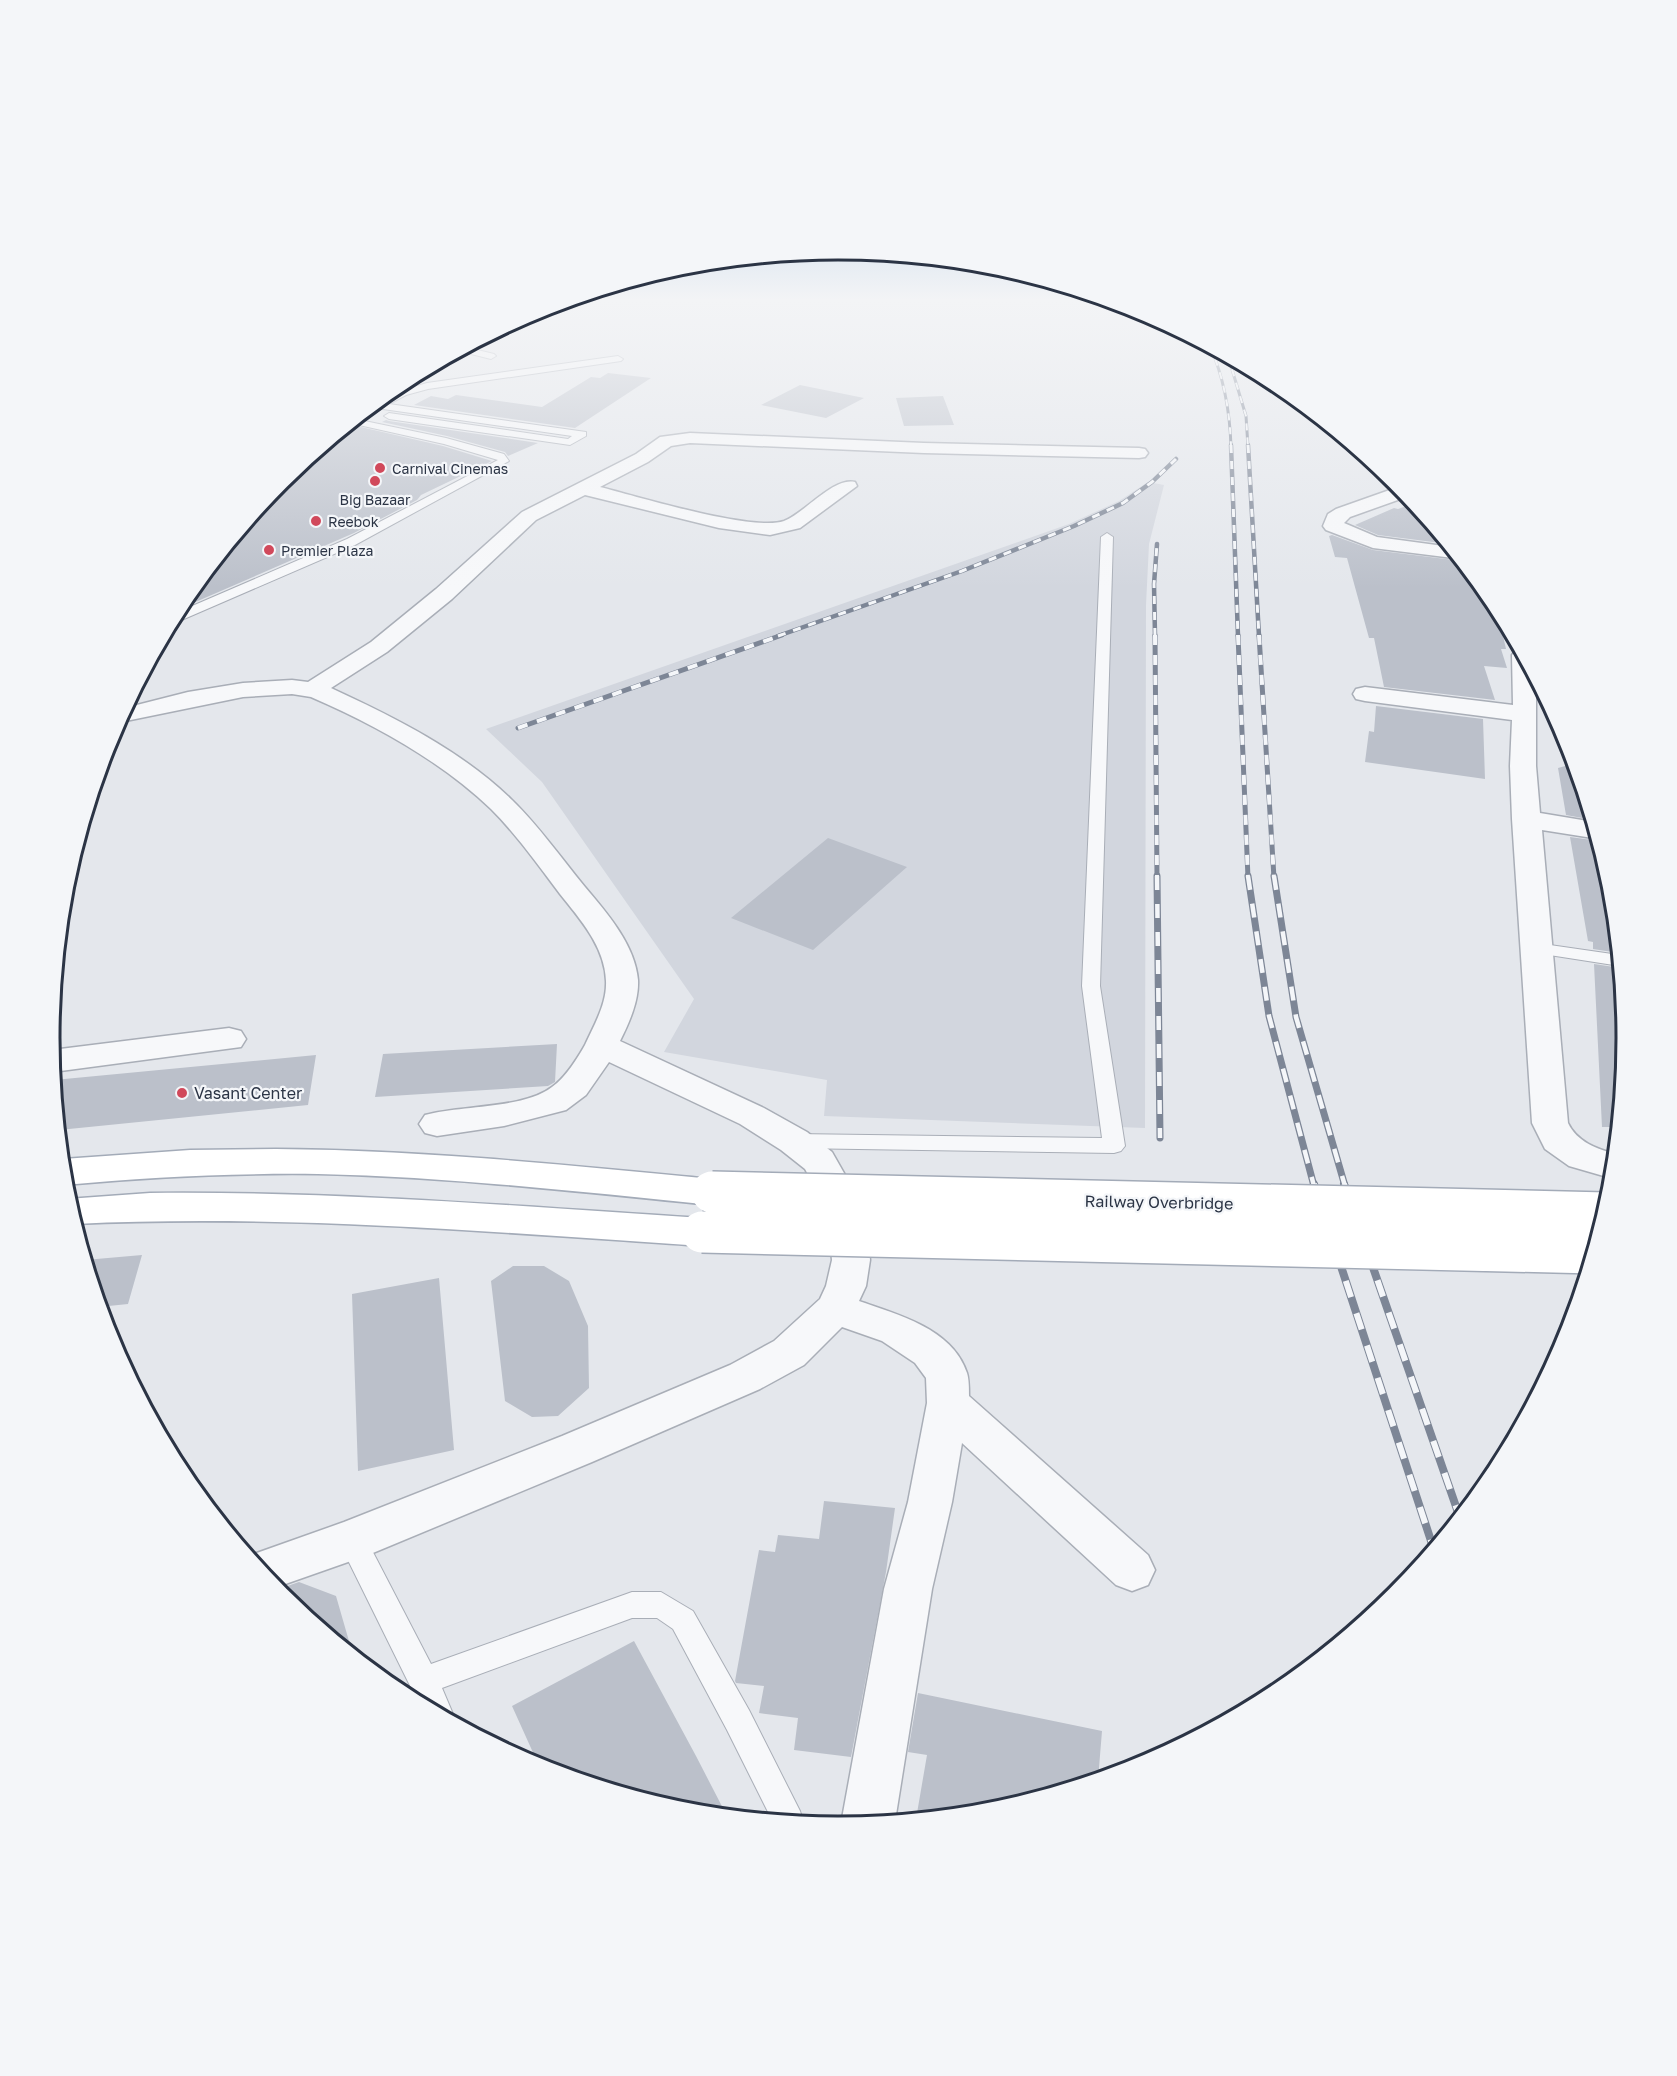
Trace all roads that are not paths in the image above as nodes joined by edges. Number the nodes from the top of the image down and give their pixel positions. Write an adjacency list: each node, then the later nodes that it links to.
1 (379, 410): 2 (lane)
2 (379, 410)
3 (696, 421): 5 (street)
4 (361, 423): 13 (lane)
5 (682, 438): 6 (street); 8 (street)
6 (1139, 453)
7 (848, 486): 8 (street)
8 (584, 489): 16 (street)
9 (1395, 494): 11 (street)
10 (1107, 537): 28 (lane)
11 (1447, 553)
12 (192, 604): 13 (lane)
13 (204, 605): 14 (lane)
14 (186, 613)
15 (1527, 674): 19 (street)
16 (313, 689): 18 (street); 25 (street)
17 (1365, 694): 19 (street)
18 (131, 714)
19 (1525, 714): 20 (street)
20 (1526, 819): 21 (street); 22 (street)
21 (1588, 830)
22 (1536, 948): 23 (lane); 29 (street)
23 (1612, 960)
24 (229, 1039): 26 (street)
25 (601, 1046): 27 (street); 28 (street)
26 (61, 1060)
27 (437, 1124)
28 (794, 1141): 34 (street)
29 (1606, 1164)
30 (72, 1171): 32 (main road, Railway Overbridge, bridge)
31 (80, 1212): 33 (main road, bridge)
32 (1596, 1213)
33 (1586, 1253)
34 (835, 1309): 35 (street); 36 (street)
35 (948, 1404): 38 (street); 42 (street)
36 (352, 1540): 37 (street); 39 (lane)
37 (270, 1569)
38 (1132, 1570)
39 (424, 1681): 40 (lane); 41 (lane)
40 (433, 1702)
41 (785, 1815)
42 (869, 1815)

